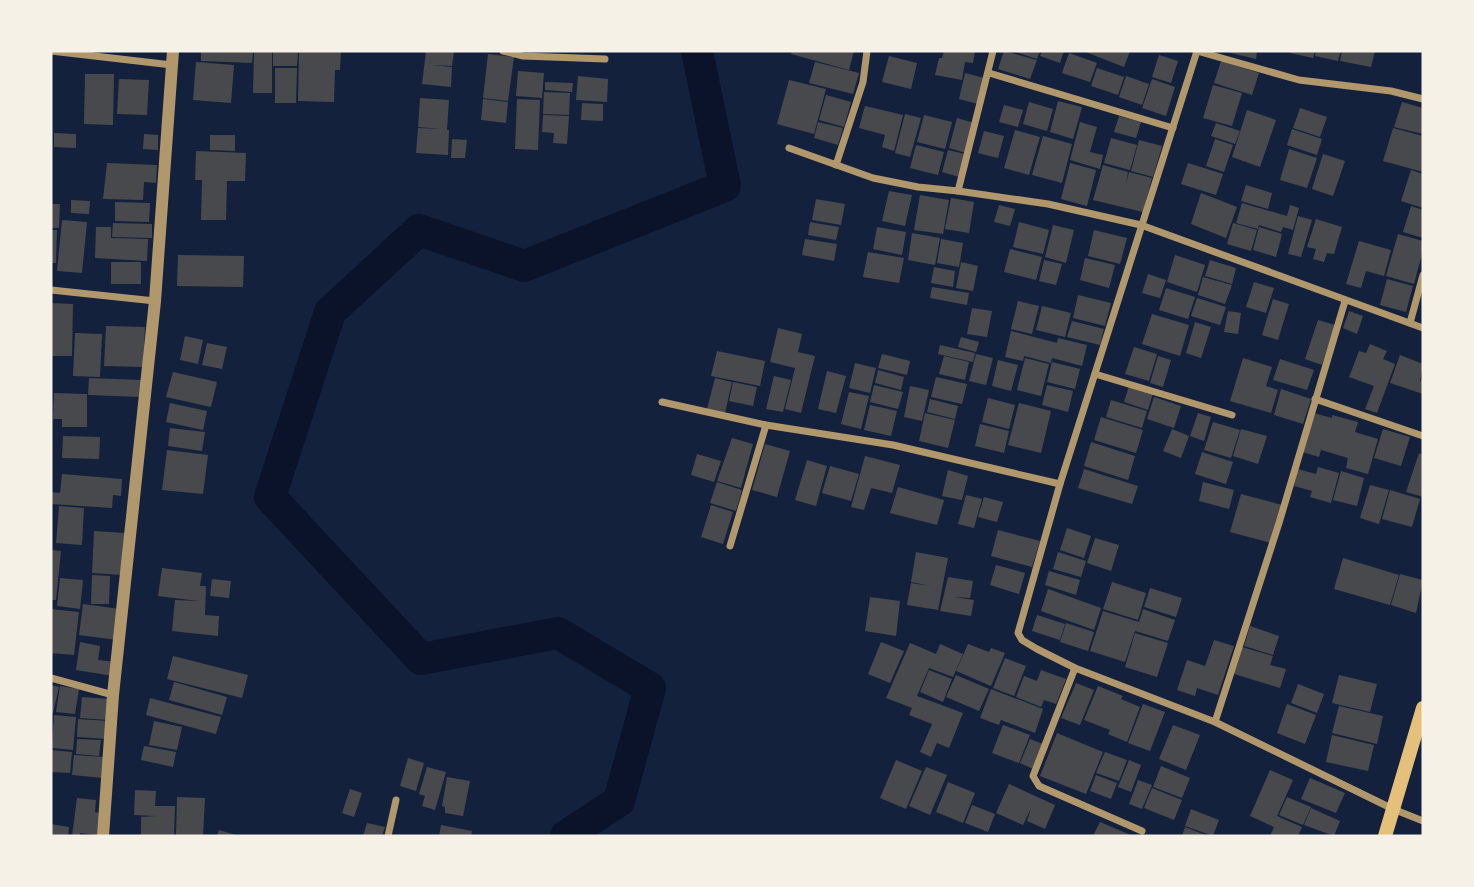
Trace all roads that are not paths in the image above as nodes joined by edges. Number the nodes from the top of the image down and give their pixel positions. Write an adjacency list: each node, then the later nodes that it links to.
1 (51, 51): 8 (street)
2 (173, 51): 8 (street)
3 (503, 51): 7 (street)
4 (867, 51): 13 (street)
5 (993, 51): 9 (street)
6 (1197, 51): 10 (street); 11 (street)
7 (605, 59)
8 (172, 65): 18 (street)
9 (989, 73): 11 (street); 14 (street)
10 (1423, 99)
11 (1173, 128): 15 (street)
12 (789, 148): 13 (street)
13 (836, 165): 14 (street)
14 (958, 191): 15 (street)
15 (1141, 225): 19 (street); 22 (street)
16 (1423, 275): 20 (street)
17 (51, 290): 18 (street)
18 (155, 301): 32 (street)
19 (1345, 301): 20 (street); 23 (street)
20 (1410, 323): 21 (street)
21 (1423, 328)
22 (1095, 373): 25 (street); 28 (street)
23 (1315, 398): 27 (street); 34 (street)
24 (662, 402): 26 (street)
25 (1232, 415)
26 (766, 425): 28 (street); 29 (street)
27 (1423, 436)
28 (1060, 484): 30 (street)
29 (730, 546)
30 (1075, 668): 34 (street); 38 (street)
31 (51, 678): 32 (street)
32 (113, 695): 39 (street)
33 (1423, 708): 36 (main road)
34 (1215, 722): 36 (street)
35 (396, 800): 40 (street)
36 (1393, 809): 37 (street); 41 (main road)
37 (1423, 821)
38 (1142, 831)
39 (103, 836)
40 (388, 836)
41 (1385, 836)

